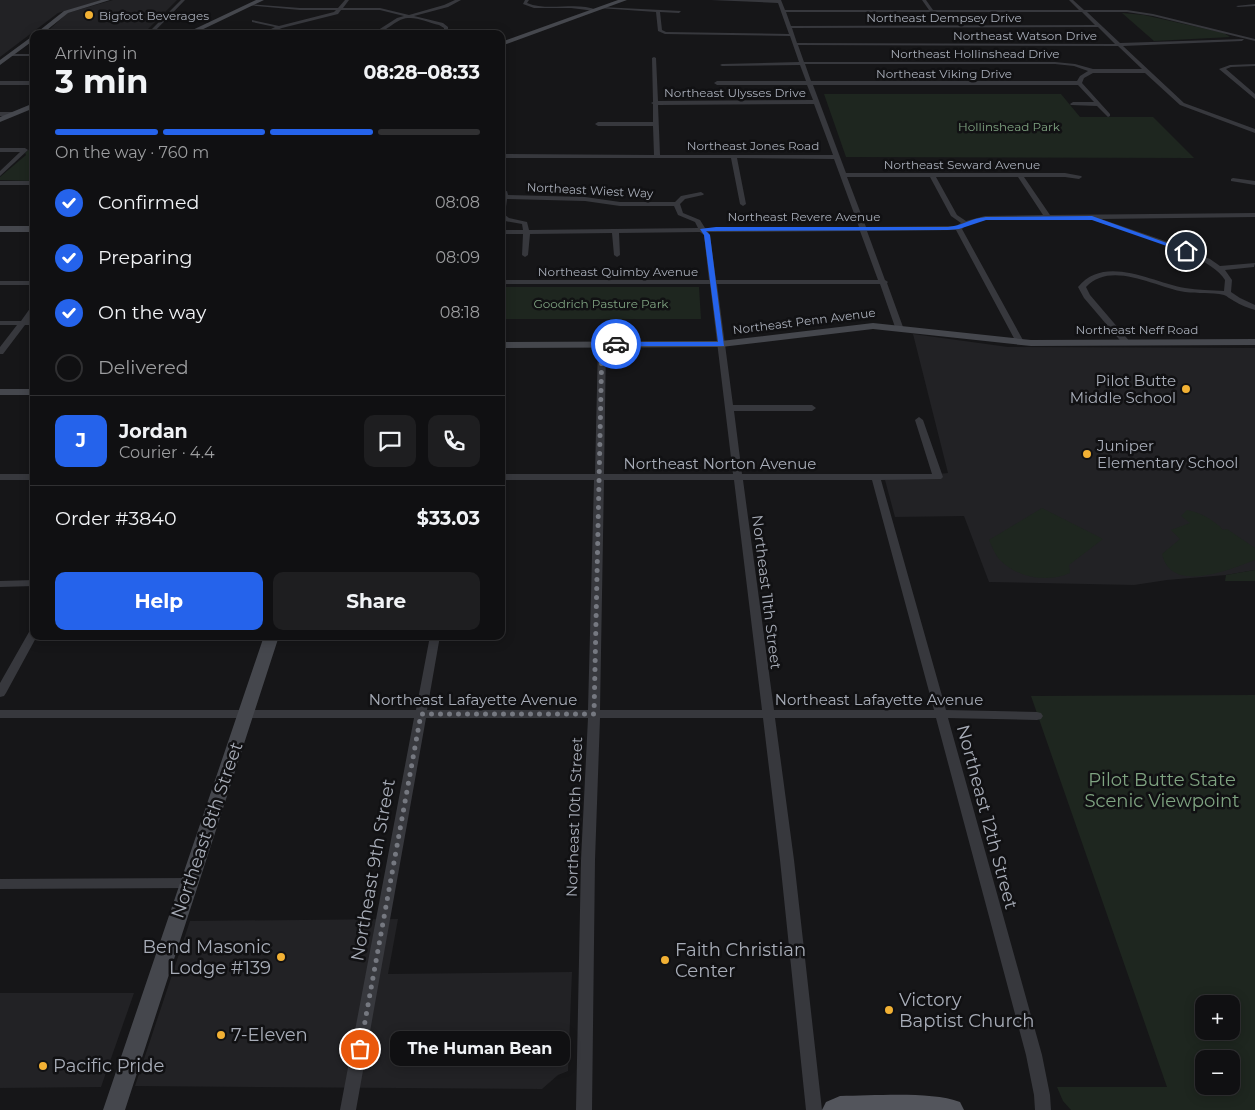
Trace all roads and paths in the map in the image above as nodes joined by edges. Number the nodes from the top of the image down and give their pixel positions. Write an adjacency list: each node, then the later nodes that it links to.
1 (107, 0): 29 (main road)
2 (183, 0): 30 (street)
3 (261, 0): 13 (main road)
4 (347, 0): 16 (street)
5 (459, 0): 23 (street)
6 (527, 0): 17 (street)
7 (624, 0): 17 (main road)
8 (713, 0): 12 (street)
9 (924, 0): 20 (street)
10 (1071, 0): 21 (street)
11 (780, 1): 12 (street); 19 (street, Northeast Jones Road)
12 (732, 3)
13 (249, 5): 16 (street); 31 (main road)
14 (1255, 5): 15 (street)
15 (1238, 6)
16 (341, 9): 23 (street); 26 (street)
17 (598, 9): 18 (street); 39 (main road)
18 (658, 11): 22 (street); 35 (street)
19 (783, 11): 20 (street); 27 (street, Northeast Jones Road)
20 (932, 11): 21 (street)
21 (1082, 11): 25 (street); 38 (street)
22 (679, 12)
23 (412, 15): 33 (street); 34 (street)
24 (254, 21): 26 (street)
25 (1098, 26): 27 (street, Northeast Dempsey Drive); 41 (street)
26 (280, 27): 32 (street)
27 (790, 27): 36 (street, Northeast Jones Road)
28 (726, 28): 35 (street)
29 (43, 30)
30 (152, 30)
31 (196, 30)
32 (273, 30)
33 (380, 30)
34 (446, 30)
35 (727, 34): 36 (street)
36 (792, 35): 40 (street, Northeast Jones Road)
37 (30, 40): 42 (main road)
38 (1254, 40): 41 (street, Northeast Watson Drive)
39 (505, 42)
40 (796, 44): 41 (street, Northeast Watson Drive); 46 (street, Northeast Jones Road)
41 (1118, 45): 50 (street)
42 (11, 55): 43 (street); 45 (main road)
43 (30, 55)
44 (654, 58): 58 (street)
45 (0, 63)
46 (802, 63): 47 (street, Northeast Hollinshead Drive); 49 (street, Northeast Hollinshead Drive); 54 (street, Northeast Jones Road)
47 (722, 65)
48 (1255, 65): 56 (street)
49 (1092, 71): 50 (street, Northeast Hollinshead Drive); 55 (street)
50 (1146, 71): 68 (street)
51 (0, 83): 52 (street)
52 (30, 83)
53 (717, 83): 54 (street, Northeast Viking Drive)
54 (810, 83): 55 (street, Northeast Viking Drive); 57 (street, Northeast Jones Road)
55 (1079, 83): 60 (street)
56 (1255, 96)
57 (816, 102): 58 (street, Northeast Ulysses Drive); 73 (street, Northeast Jones Road)
58 (654, 103): 67 (street)
59 (1073, 104): 60 (street)
60 (1098, 104): 64 (street)
61 (30, 107): 63 (main road)
62 (0, 114): 63 (street)
63 (13, 114): 65 (main road)
64 (1108, 115)
65 (0, 120)
66 (598, 124): 67 (street)
67 (655, 124): 71 (street)
68 (1253, 129)
69 (0, 150): 74 (street)
70 (505, 156): 71 (street, Northeast Jones Road)
71 (656, 156): 72 (street, Northeast Jones Road)
72 (734, 157): 73 (street, Northeast Jones Road); 86 (street)
73 (837, 157): 75 (street)
74 (0, 174)
75 (844, 175): 76 (street, Northeast Seward Avenue); 92 (street)
76 (932, 175): 77 (street, Northeast Seward Avenue); 91 (street)
77 (1020, 175): 78 (street, Northeast Seward Avenue); 89 (street)
78 (1079, 177)
79 (1233, 180): 82 (street)
80 (0, 183): 81 (street)
81 (30, 183)
82 (1255, 183)
83 (701, 194): 85 (street)
84 (505, 195): 85 (street, Northeast Wiest Way)
85 (677, 204): 96 (street)
86 (743, 204)
87 (1255, 215): 90 (street)
88 (505, 218): 99 (street)
89 (1048, 218): 90 (street); 91 (street)
90 (1092, 218): 103 (street)
91 (965, 224): 93 (street)
92 (864, 228): 93 (street, Northeast Revere Avenue); 96 (street, Northeast Revere Avenue); 106 (street)
93 (958, 228): 116 (street)
94 (0, 229): 95 (main road)
95 (30, 229)
96 (702, 230): 97 (street, Northeast Revere Avenue); 105 (street, Northeast 11th Street)
97 (616, 231): 99 (street, Northeast Revere Avenue); 101 (street)
98 (505, 232): 99 (street, Northeast Revere Avenue)
99 (525, 232): 100 (street)
100 (525, 255)
101 (617, 255)
102 (1254, 265): 103 (street)
103 (1219, 268): 109 (street)
104 (505, 282): 105 (street, Northeast Quimby Avenue)
105 (713, 282): 106 (street, Northeast Quimby Avenue); 120 (street, Northeast 11th Street)
106 (884, 282): 115 (street)
107 (0, 283): 108 (street)
108 (30, 283)
109 (1227, 293): 110 (street); 118 (street)
110 (1255, 308)
111 (30, 314): 113 (street)
112 (0, 323): 113 (street)
113 (23, 323): 114 (street); 122 (street)
114 (30, 323)
115 (899, 327): 116 (main road, Northeast Penn Avenue); 120 (main road, Northeast Penn Avenue)
116 (1020, 342): 118 (main road, Northeast Neff Road)
117 (1255, 342): 118 (main road, Northeast Neff Road)
118 (1127, 343)
119 (602, 344): 120 (main road, Northeast Penn Avenue); 121 (main road, Northeast Penn Avenue); 131 (street, Northeast 10th Street)
120 (721, 344): 125 (street, Northeast 11th Street)
121 (505, 345)
122 (0, 352)
123 (0, 392): 124 (main road)
124 (30, 392)
125 (729, 408): 126 (street); 132 (street, Northeast 11th Street)
126 (812, 408)
127 (919, 420): 133 (street, Northeast Norton Avenue)
128 (0, 477): 129 (street)
129 (30, 477)
130 (505, 477): 131 (street, Northeast Norton Avenue)
131 (600, 477): 132 (street, Northeast Norton Avenue); 143 (street, Northeast 10th Street)
132 (738, 477): 133 (street, Northeast Norton Avenue); 144 (street, Northeast 11th Street)
133 (876, 477): 145 (street, Northeast 12th Street)
134 (30, 583): 135 (street)
135 (0, 584)
136 (30, 639): 139 (street)
137 (271, 640): 141 (main road, Northeast 8th Street)
138 (434, 640): 142 (street, Northeast 9th Street)
139 (0, 693)
140 (0, 714): 141 (street, Northeast Lafayette Avenue)
141 (246, 714): 142 (street, Northeast Lafayette Avenue); 147 (main road, Northeast 8th Street)
142 (421, 714): 143 (street, Northeast Lafayette Avenue); 150 (street, Northeast 9th Street)
143 (594, 714): 144 (street, Northeast Lafayette Avenue); 151 (street, Northeast 10th Street)
144 (768, 714): 145 (street, Northeast Lafayette Avenue); 152 (street, Northeast 11th Street)
145 (940, 714): 146 (street, Northeast Lafayette Avenue); 155 (street, Northeast 12th Street)
146 (1037, 716)
147 (189, 883): 148 (street); 149 (main road, Northeast 8th Street)
148 (0, 884)
149 (114, 1110)
150 (348, 1110)
151 (584, 1110)
152 (814, 1110)
153 (834, 1110): 154 (main road)
154 (952, 1110)
155 (1043, 1110)

